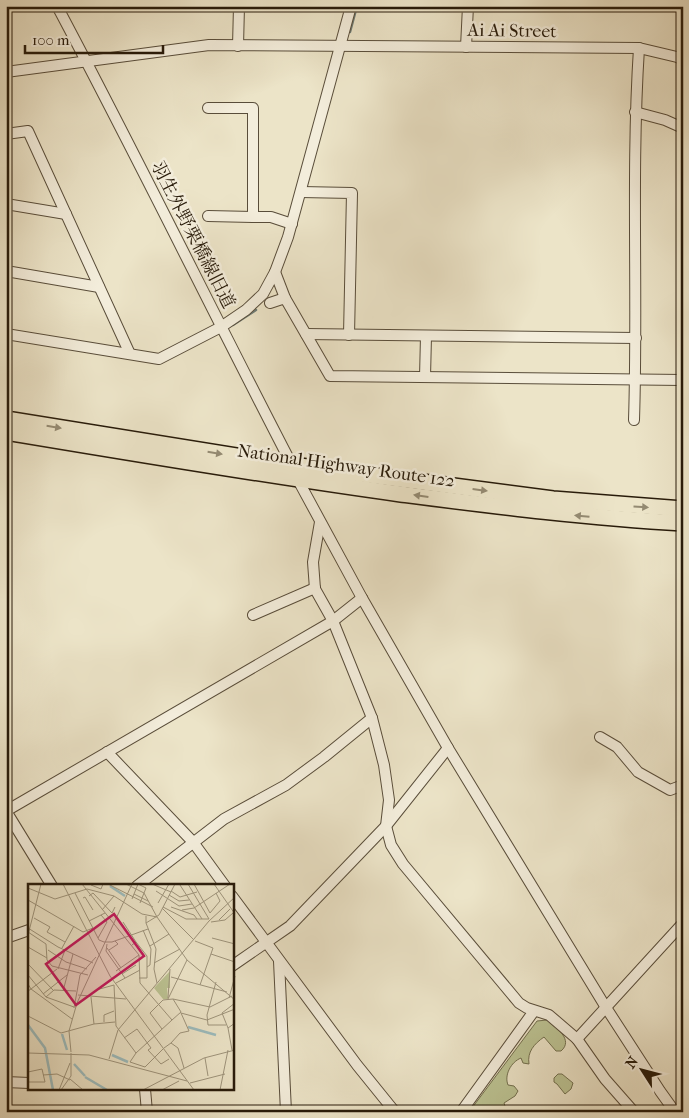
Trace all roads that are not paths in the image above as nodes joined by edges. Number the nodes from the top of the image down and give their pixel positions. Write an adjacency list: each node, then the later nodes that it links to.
1 (57, 6): 10 (street, 羽生外野栗橋線旧道)
2 (239, 6): 5 (street)
3 (351, 6): 6 (street)
4 (468, 6): 7 (street)
5 (238, 46): 6 (street, Ai Ai Street); 10 (street, Ai Ai Street)
6 (340, 46): 7 (street, Ai Ai Street); 16 (street)
7 (466, 47): 8 (street, Ai Ai Street)
8 (639, 48): 9 (street, Ai Ai Street); 13 (street)
9 (683, 60)
10 (87, 61): 11 (street, Ai Ai Street); 27 (street, 羽生外野栗橋線旧道)
11 (6, 72)
12 (208, 108): 20 (street)
13 (635, 112): 14 (street); 32 (street)
14 (683, 128)
15 (6, 134): 18 (street)
16 (301, 192): 21 (street); 30 (street)
17 (6, 204): 18 (street)
18 (66, 214): 24 (street)
19 (208, 216): 20 (street)
20 (253, 217): 21 (street)
21 (292, 224): 23 (street)
22 (6, 271): 24 (street)
23 (275, 272): 25 (street); 27 (street)
24 (99, 286): 33 (street)
25 (285, 298): 26 (street); 29 (street)
26 (270, 303)
27 (221, 327): 33 (street); 40 (street, 羽生外野栗橋線旧道)
28 (6, 334): 33 (street)
29 (306, 334): 30 (street); 34 (street)
30 (349, 335): 31 (street)
31 (426, 336): 32 (street); 34 (street)
32 (636, 338): 35 (street)
33 (130, 354)
34 (426, 377): 35 (street)
35 (636, 379): 36 (street); 38 (street)
36 (683, 380)
37 (6, 419): 40 (highway, National Highway Route 122, one-way to 40)
38 (634, 420)
39 (6, 432): 41 (highway, National Highway Route 122)
40 (292, 465): 41 (street, 羽生外野栗橋線旧道); 42 (highway, National Highway Route 122, one-way to 42)
41 (298, 480): 43 (street, 羽生外野栗橋線旧道); 44 (highway, National Highway Route 122, one-way to 41)
42 (683, 509)
43 (320, 522): 45 (street); 46 (street, 羽生外野栗橋線旧道)
44 (683, 523)
45 (315, 588): 47 (street); 48 (street)
46 (362, 598): 48 (street); 51 (street, 羽生外野栗橋線旧道)
47 (253, 615)
48 (333, 621): 49 (street); 52 (street)
49 (372, 718): 54 (street); 55 (street)
50 (600, 737): 53 (street)
51 (448, 748): 54 (street); 66 (street, 羽生外野栗橋線旧道)
52 (107, 752): 55 (street); 56 (street)
53 (681, 784)
54 (386, 826): 63 (street); 67 (street)
55 (193, 842): 57 (street); 58 (street)
56 (51, 884)
57 (140, 884)
58 (224, 884)
59 (234, 899): 63 (street)
60 (683, 923): 66 (street)
61 (28, 930): 62 (street)
62 (6, 938)
63 (266, 942): 64 (street); 65 (street)
64 (279, 961): 73 (street); 74 (street)
65 (234, 965)
66 (606, 1006): 68 (street); 77 (street, 羽生外野栗橋線旧道)
67 (534, 1011): 68 (street); 75 (street)
68 (577, 1039): 76 (street)
69 (6, 1082): 70 (street)
70 (28, 1083)
71 (146, 1090): 72 (street)
72 (147, 1112)
73 (286, 1112)
74 (396, 1112)
75 (461, 1112)
76 (634, 1112)
77 (676, 1112)

